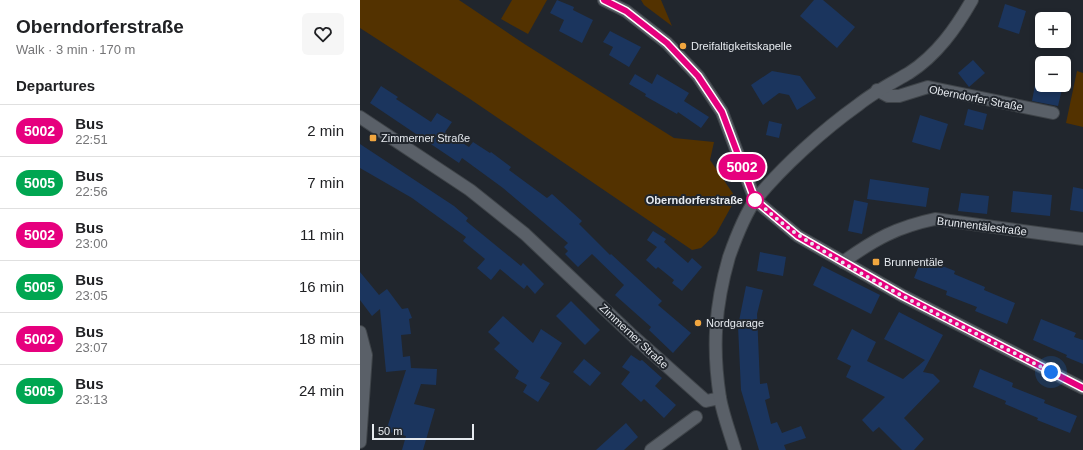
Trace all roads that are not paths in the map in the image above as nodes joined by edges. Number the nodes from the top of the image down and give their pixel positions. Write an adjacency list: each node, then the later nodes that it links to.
1 (604, 0): 3 (street)
2 (972, 0): 4 (street)
3 (624, 6): 7 (street)
4 (877, 90): 5 (street, Oberndorfer Straße); 7 (street)
5 (1053, 113)
6 (360, 117): 12 (street, Zimmerner Straße)
7 (755, 200): 9 (street); 12 (street)
8 (1083, 239): 9 (street, Brunnentälestraße)
9 (843, 262): 11 (street)
10 (360, 332): 13 (street)
11 (1083, 388)
12 (720, 398): 17 (street)
13 (362, 404): 15 (street)
14 (696, 417): 16 (street)
15 (360, 442)
16 (651, 450)
17 (735, 450)

